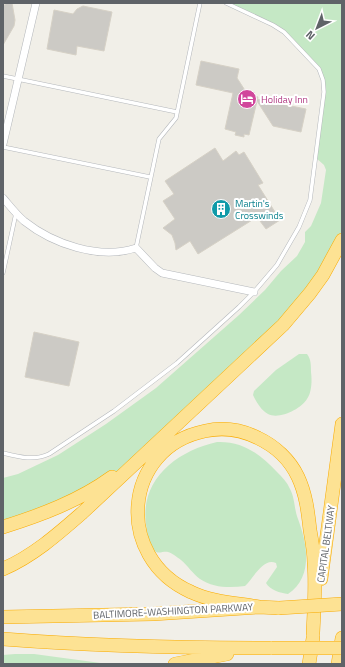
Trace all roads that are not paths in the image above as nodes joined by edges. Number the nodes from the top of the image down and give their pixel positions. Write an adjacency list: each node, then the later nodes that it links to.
1 (36, 3): 5 (street)
2 (200, 3): 6 (lane)
3 (226, 3): 14 (lane)
4 (3, 76): 5 (lane)
5 (19, 79): 6 (lane); 7 (street)
6 (177, 112): 8 (lane)
7 (3, 145): 8 (lane)
8 (150, 177): 12 (lane)
9 (3, 198): 10 (street)
10 (16, 213): 12 (street); 13 (lane)
11 (342, 240): 17 (highway)
12 (136, 248): 14 (street)
13 (3, 273)
14 (254, 292): 16 (lane)
15 (342, 424): 23 (highway, CAPITAL BELTWAY)
16 (3, 453)
17 (146, 453): 18 (highway); 19 (highway)
18 (3, 527)
19 (3, 569)
20 (342, 604): 21 (highway, BALTIMORE-WASHINGTON PARKWAY, bridge)
21 (259, 607): 22 (highway, BALTIMORE-WASHINGTON PARKWAY); 23 (highway)
22 (3, 617)
23 (313, 632): 29 (highway, CAPITAL BELTWAY)
24 (342, 638): 30 (highway)
25 (3, 639): 26 (highway)
26 (266, 648): 27 (highway, bridge); 28 (highway)
27 (342, 648)
28 (175, 664)
29 (309, 664)
30 (338, 664)

